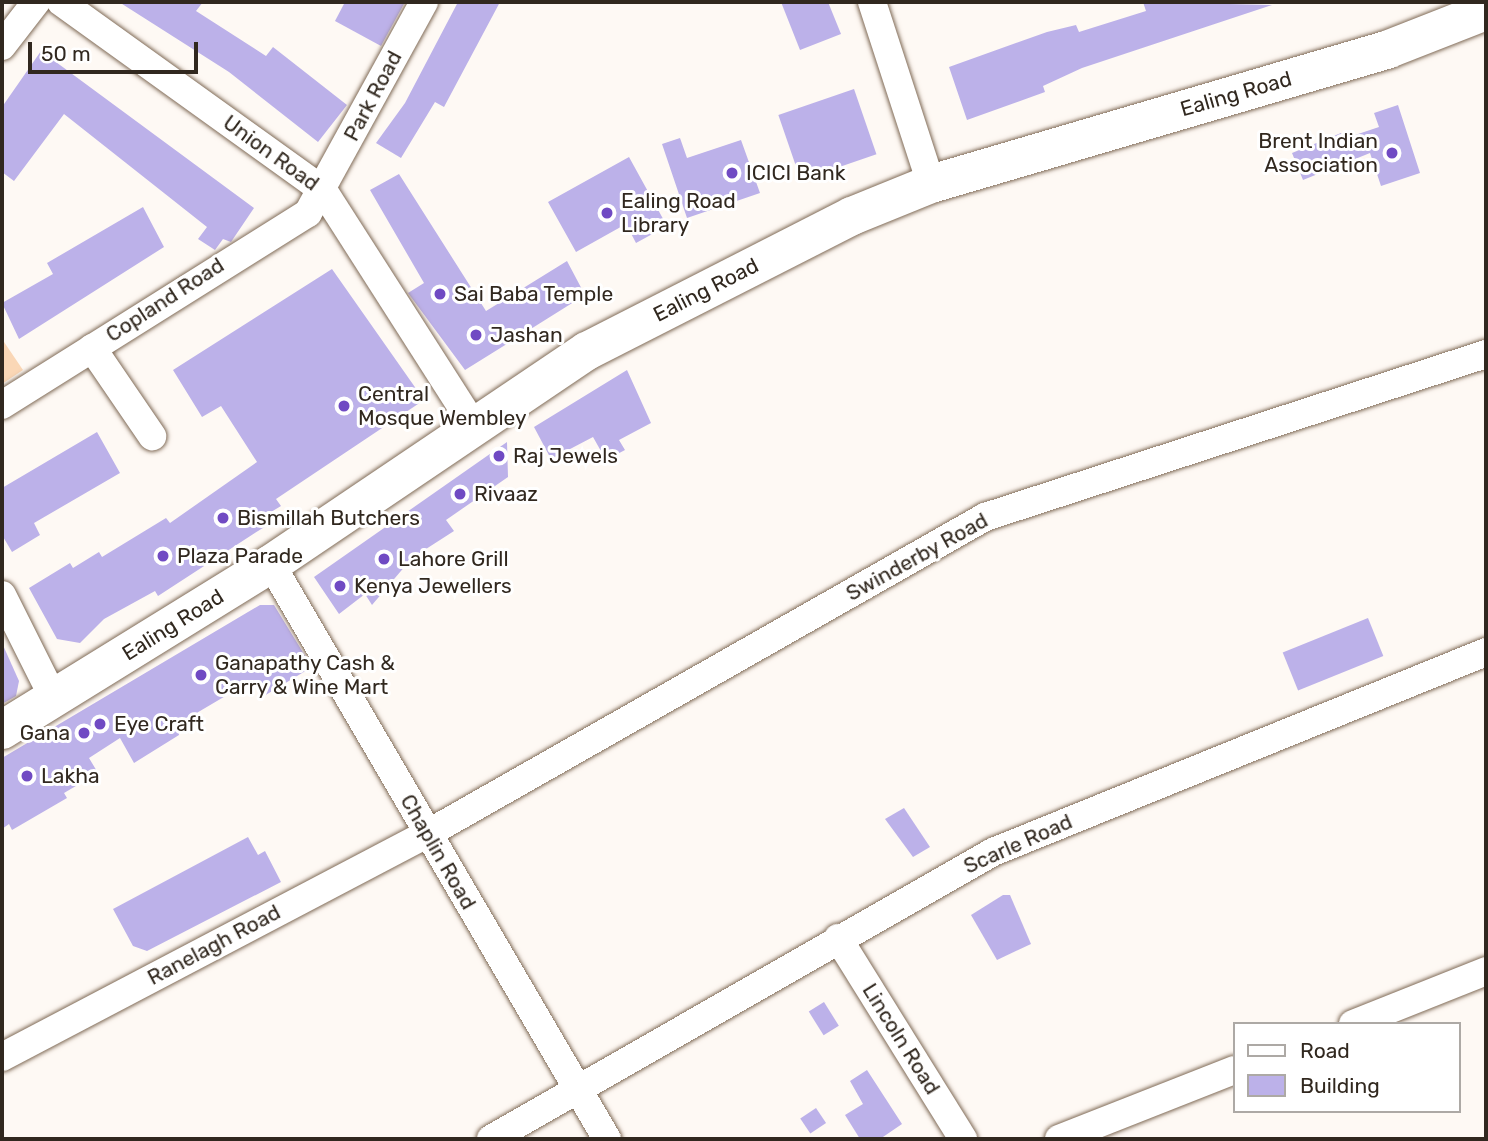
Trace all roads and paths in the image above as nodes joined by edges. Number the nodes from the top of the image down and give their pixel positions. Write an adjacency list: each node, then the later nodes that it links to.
1 (36, 2): 6 (street)
2 (61, 2): 8 (street, Union Road)
3 (424, 2): 8 (street, Park Road)
4 (872, 2): 7 (street)
5 (1486, 11): 7 (main road, Ealing Road)
6 (2, 46)
7 (931, 184): 12 (main road, Ealing Road)
8 (323, 190): 9 (street, Copland Road); 12 (street, Union Road)
9 (92, 348): 11 (street, Copland Road); 13 (street)
10 (1486, 354): 19 (street, Swinderby Road)
11 (2, 405)
12 (473, 425): 14 (main road, Ealing Road)
13 (152, 436)
14 (271, 564): 17 (main road, Ealing Road); 19 (street, Chaplin Road)
15 (2, 596): 17 (street)
16 (1486, 652): 20 (street, Scarle Road)
17 (54, 699): 18 (main road, Ealing Road)
18 (2, 730)
19 (427, 834): 23 (street, Ranelagh Road); 25 (street, Chaplin Road)
20 (838, 938): 25 (street, Scarle Road); 28 (street, Lincoln Road)
21 (1486, 971): 22 (street)
22 (1358, 1022)
23 (2, 1057)
24 (1232, 1071): 29 (street)
25 (578, 1094): 26 (street, Scarle Road); 27 (street, Chaplin Road)
26 (491, 1139)
27 (607, 1139)
28 (964, 1139)
29 (1059, 1139)

